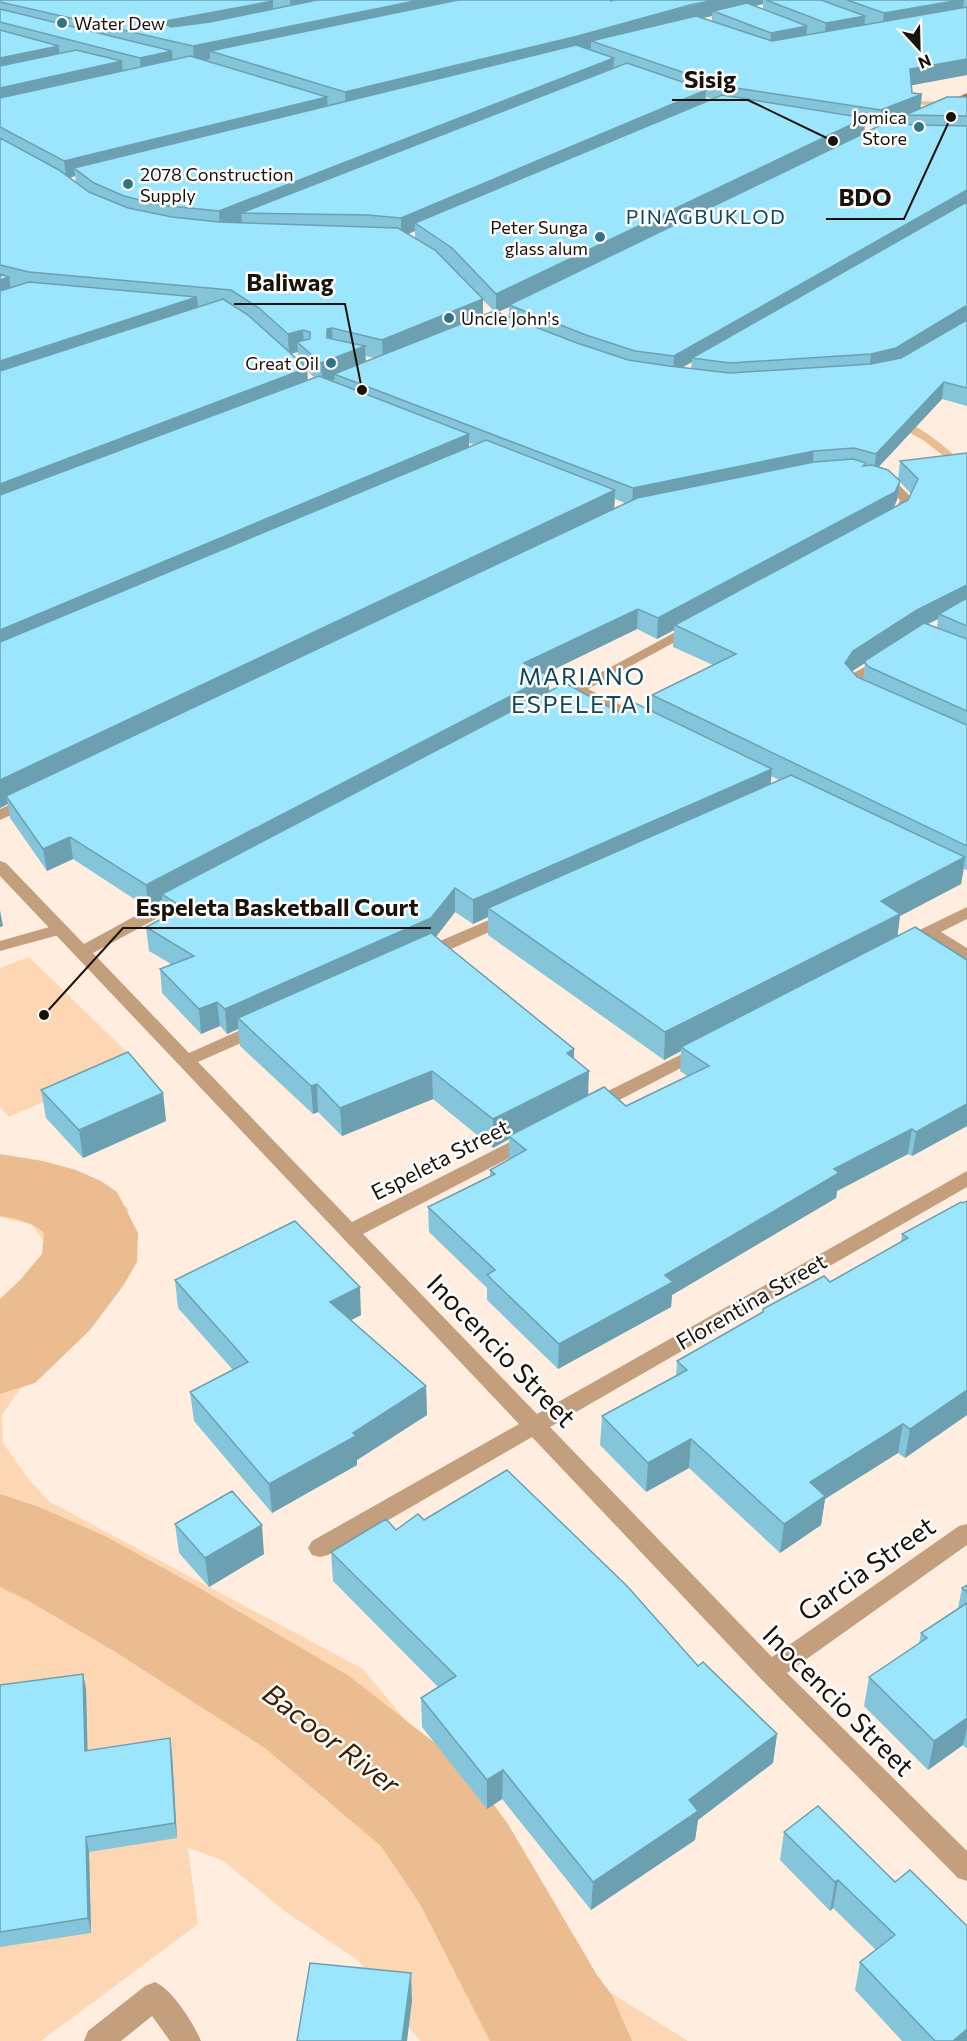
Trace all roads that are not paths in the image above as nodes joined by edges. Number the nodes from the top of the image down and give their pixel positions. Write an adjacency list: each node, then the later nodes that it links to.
1 (967, 96): 2 (street)
2 (880, 133): 3 (street); 4 (street)
3 (902, 134)
4 (869, 135)
5 (862, 475): 6 (street)
6 (878, 526)
7 (712, 616): 9 (street)
8 (893, 653): 10 (street)
9 (578, 690): 11 (street); 12 (street)
10 (881, 704)
11 (546, 706)
12 (651, 725)
13 (43, 794): 14 (street)
14 (0, 815)
15 (0, 867): 19 (street, Inocencio Street)
16 (197, 890): 22 (street)
17 (525, 909): 25 (street)
18 (967, 912): 20 (street)
19 (60, 929): 21 (street); 22 (street, Inocencio Street)
20 (928, 932): 23 (street); 24 (street)
21 (0, 946)
22 (81, 952): 28 (street, Inocencio Street)
23 (886, 954)
24 (967, 955)
25 (405, 963)
26 (273, 1022): 28 (street)
27 (718, 1041): 29 (street)
28 (186, 1061): 32 (street, Inocencio Street)
29 (581, 1112)
30 (550, 1129): 32 (street, Espeleta Street)
31 (967, 1178): 33 (street, Florentina Street)
32 (350, 1232): 33 (street, Inocencio Street)
33 (534, 1425): 35 (street, Florentina Street); 36 (street, Inocencio Street)
34 (967, 1533): 36 (street, Garcia Street)
35 (320, 1548)
36 (770, 1672): 37 (street, Inocencio Street)
37 (967, 1869)
38 (98, 2041): 39 (street)
39 (187, 2041)

